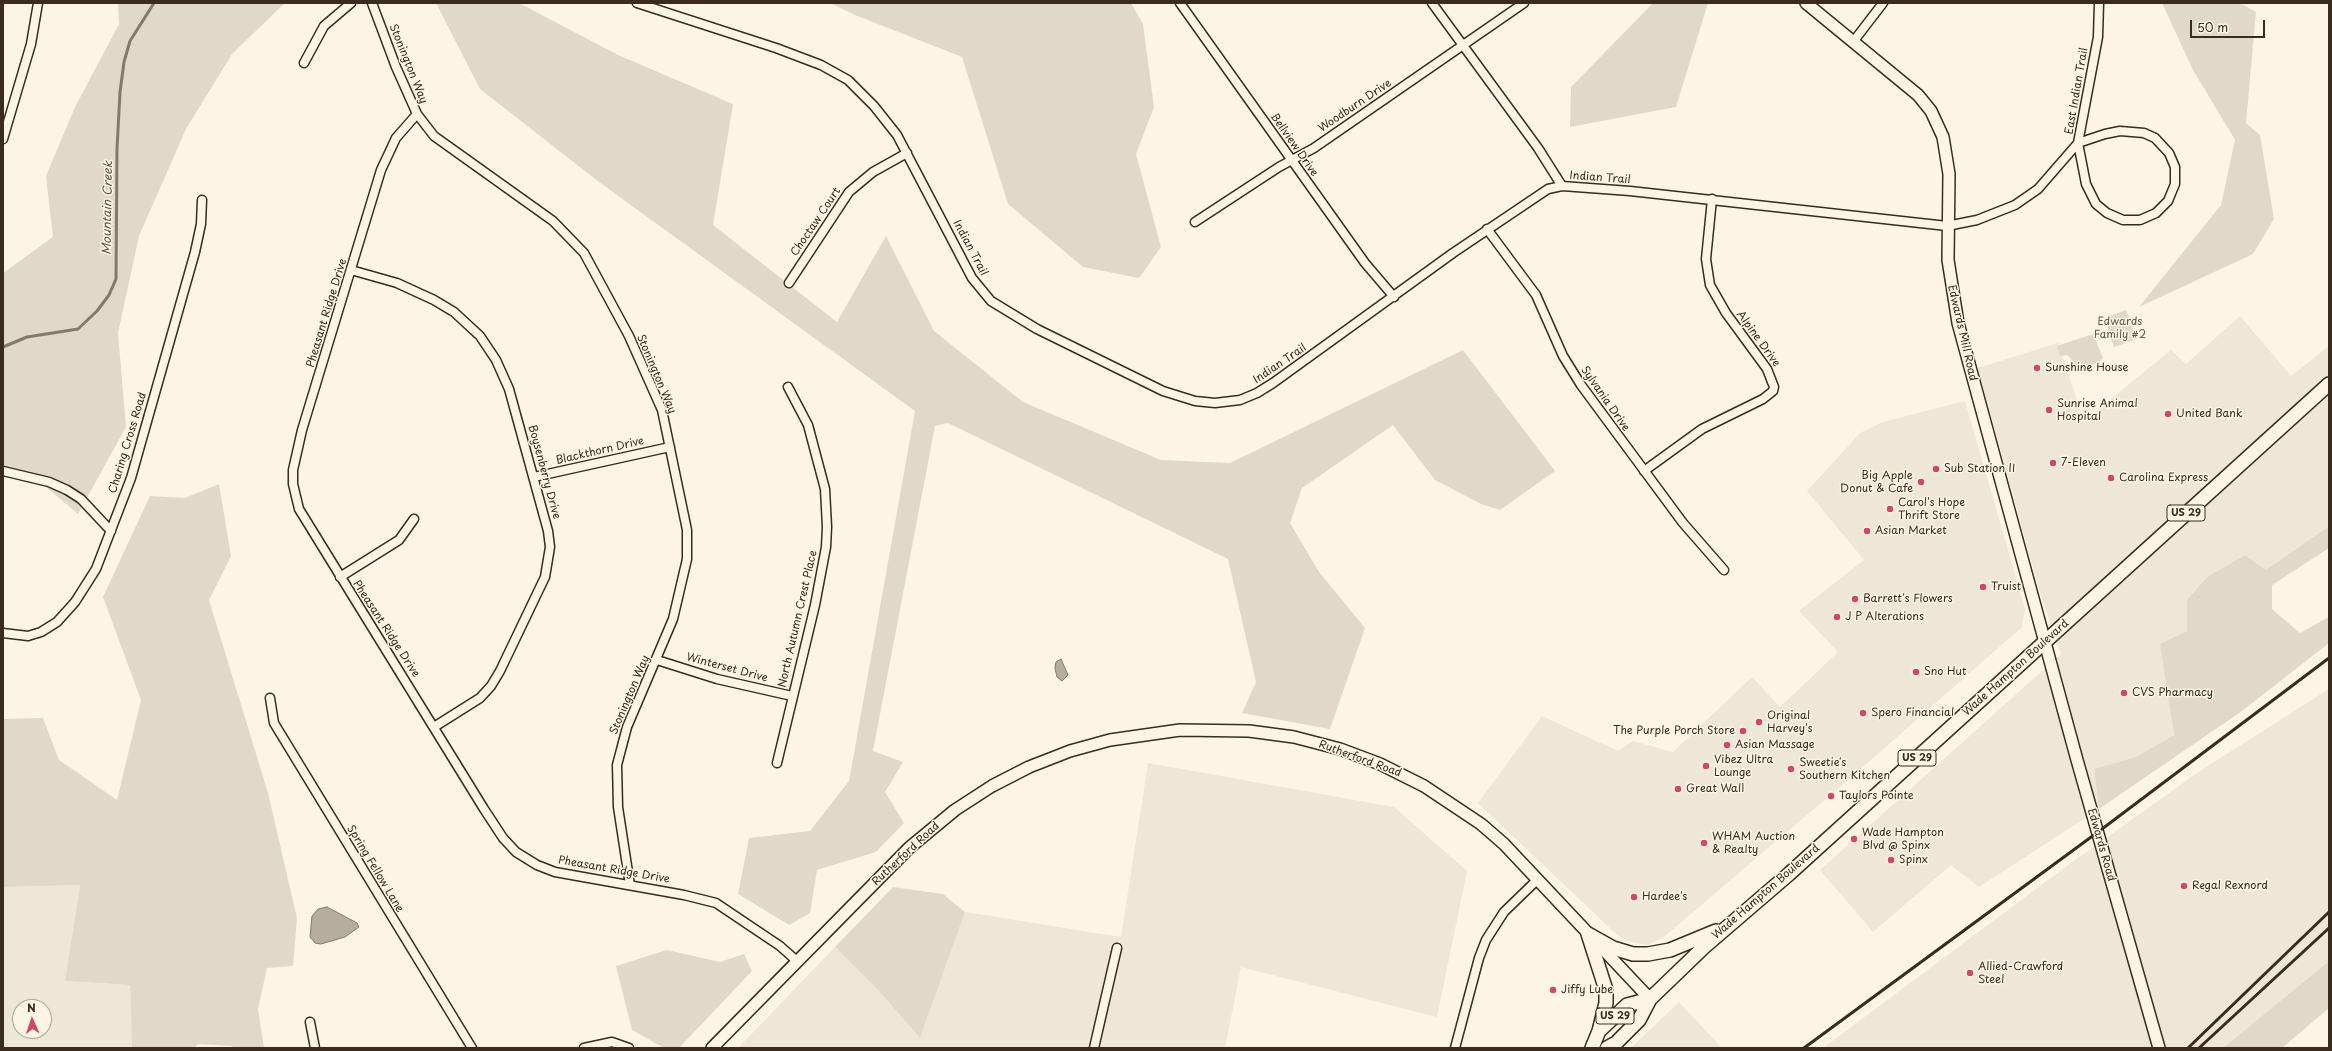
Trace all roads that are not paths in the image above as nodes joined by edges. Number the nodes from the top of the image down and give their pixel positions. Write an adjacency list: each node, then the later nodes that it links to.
1 (38, 3): 15 (street)
2 (351, 3): 13 (street)
3 (372, 3): 14 (street, Stonington Way)
4 (637, 3): 17 (street, Indian Trail)
5 (1180, 3): 18 (street, Bellview Drive)
6 (1432, 3): 12 (street)
7 (1524, 3): 12 (street, Woodburn Drive)
8 (1806, 3): 11 (street, Edwards Mill Road)
9 (1884, 3): 11 (street)
10 (2099, 3): 16 (street, East Indian Trail)
11 (1853, 42): 23 (street, Edwards Mill Road)
12 (1463, 45): 18 (street, Woodburn Drive); 19 (street)
13 (304, 63)
14 (417, 114): 25 (street, Pheasant Ridge Drive); 30 (street, Stonington Way)
15 (3, 139)
16 (2078, 143): 16 (street); 23 (street, East Indian Trail)
17 (907, 153): 26 (street, Choctaw Court); 27 (street, Indian Trail)
18 (1292, 159): 22 (street, Woodburn Drive); 27 (street, Bellview Drive)
19 (1562, 186): 20 (street, Indian Trail); 24 (street, Indian Trail)
20 (1712, 199): 23 (street, Indian Trail); 32 (street, Alpine Drive)
21 (202, 200): 35 (street, Charing Cross Road)
22 (1195, 222)
23 (1947, 226): 39 (street, Edwards Mill Road)
24 (1487, 229): 27 (street, Indian Trail); 32 (street, Sylvania Drive)
25 (351, 270): 33 (street, Boysenberry Drive); 37 (street, Pheasant Ridge Drive)
26 (789, 283)
27 (1394, 298)
28 (2329, 385): 39 (main road, Wade Hampton Boulevard / US 29)
29 (788, 387): 41 (street, North Autumn Crest Place)
30 (670, 447): 33 (street, Blackthorn Drive); 40 (street, Stonington Way)
31 (3, 471): 35 (street)
32 (1644, 471): 36 (street, Sylvania Drive)
33 (534, 477): 43 (street, Boysenberry Drive)
34 (414, 519): 37 (street)
35 (111, 531): 38 (street, Charing Cross Road)
36 (1724, 570)
37 (340, 577): 43 (street, Pheasant Ridge Drive)
38 (3, 633)
39 (2045, 642): 47 (main road, Wade Hampton Boulevard / US 29); 63 (street, Edwards Road)
40 (657, 660): 41 (street, Winterset Drive); 46 (street, Stonington Way)
41 (792, 696): 44 (street, North Autumn Crest Place)
42 (270, 698): 55 (street, Spring Fellow Lane)
43 (434, 727): 46 (street, Pheasant Ridge Drive)
44 (777, 763)
45 (1538, 879): 48 (street, Rutherford Road); 50 (street, Rutherford Road); 60 (street)
46 (630, 885): 50 (street, Pheasant Ridge Drive)
47 (1729, 925): 48 (main road); 51 (main road, Wade Hampton Boulevard / US 29)
48 (1588, 934): 51 (street, Rutherford Road); 53 (main road)
49 (1117, 948): 59 (street)
50 (798, 962): 58 (street, Rutherford Road)
51 (1650, 999): 53 (main road, Wade Hampton Boulevard / US 29); 62 (main road, Wade Hampton Boulevard / US 29)
52 (310, 1022): 54 (street)
53 (1599, 1031): 61 (main road, Wade Hampton Boulevard / US 29)
54 (315, 1048)
55 (472, 1048)
56 (584, 1048): 57 (street)
57 (629, 1048)
58 (712, 1048)
59 (1094, 1048)
60 (1456, 1048)
61 (1592, 1048)
62 (1607, 1048)
63 (2159, 1048)

